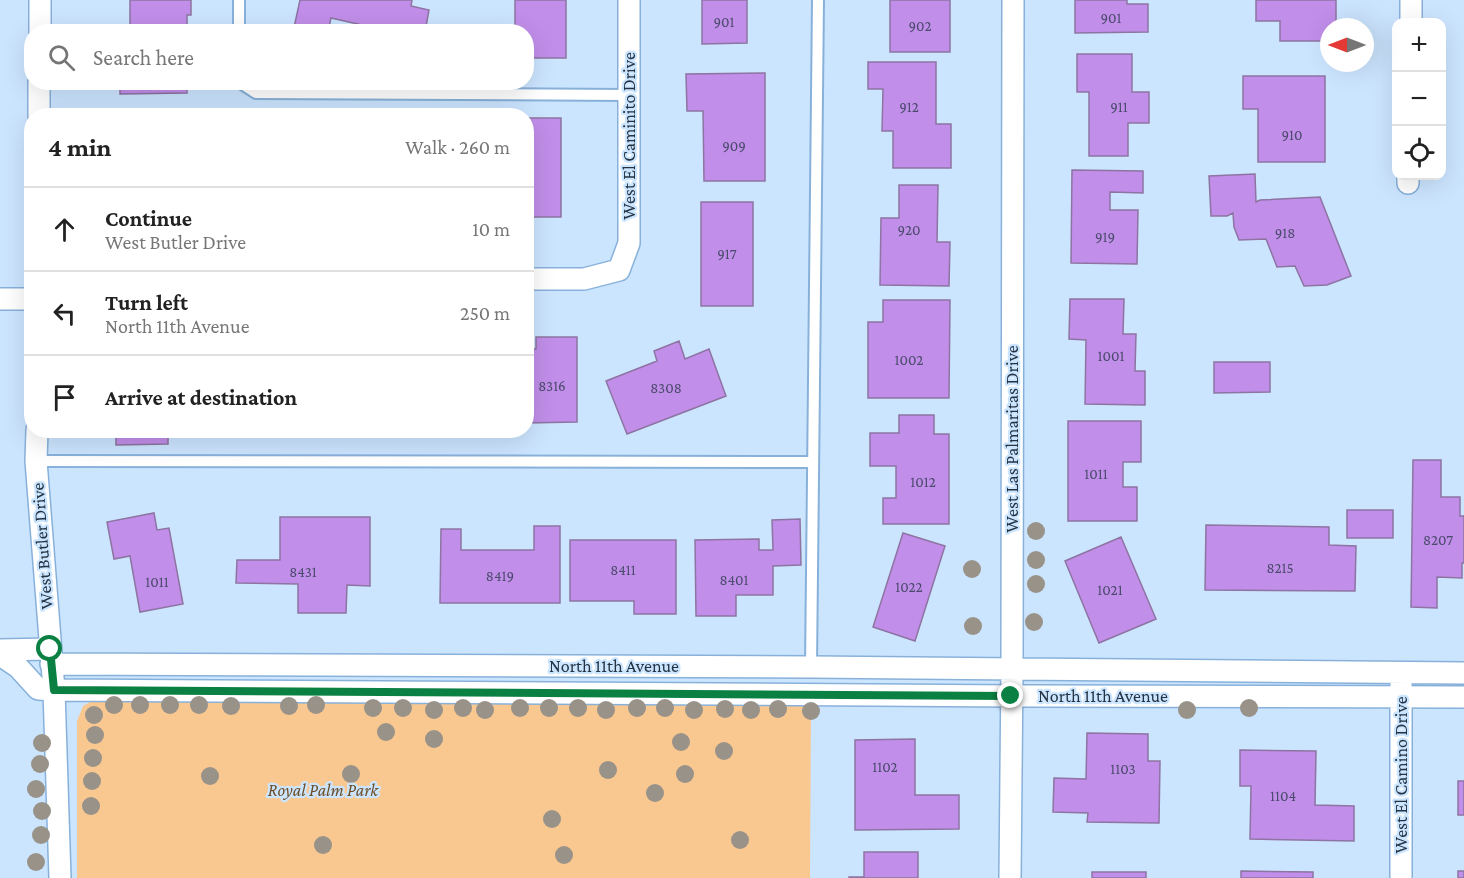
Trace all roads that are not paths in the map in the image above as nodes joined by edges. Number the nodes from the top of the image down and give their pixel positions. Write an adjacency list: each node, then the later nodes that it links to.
1 (40, 0): 8 (street)
2 (239, 0): 9 (lane)
3 (629, 0): 12 (street, West El Caminito Drive)
4 (818, 0): 19 (lane)
5 (1013, 0): 23 (street, West Las Palmaritas Drive)
6 (1411, 0): 7 (street)
7 (1411, 18)
8 (40, 24)
9 (239, 24)
10 (39, 90): 13 (street)
11 (251, 90): 12 (lane)
12 (629, 95): 14 (street, West El Caminito Drive)
13 (39, 108)
14 (534, 279)
15 (0, 299): 16 (street)
16 (24, 299)
17 (37, 438): 18 (street, West Butler Drive)
18 (36, 461): 19 (lane); 21 (street, West Butler Drive)
19 (812, 462): 22 (lane)
20 (0, 652): 21 (street, North 11th Avenue); 26 (street, North 11th Avenue)
21 (50, 656): 22 (street, North 11th Avenue); 26 (street, West Butler Drive)
22 (811, 668): 23 (street, North 11th Avenue)
23 (1012, 669): 24 (street, North 11th Avenue); 27 (street, West Las Palmaritas Drive)
24 (1401, 673): 25 (street, North 11th Avenue); 28 (street, West El Camino Drive)
25 (1464, 673)
26 (54, 690): 27 (street, North 11th Avenue); 30 (street, West Butler Drive)
27 (1011, 696): 28 (street, North 11th Avenue); 31 (street, West Las Palmaritas Drive)
28 (1401, 697): 29 (street, North 11th Avenue); 32 (street, West El Camino Drive)
29 (1464, 697)
30 (60, 878)
31 (1010, 878)
32 (1401, 878)

